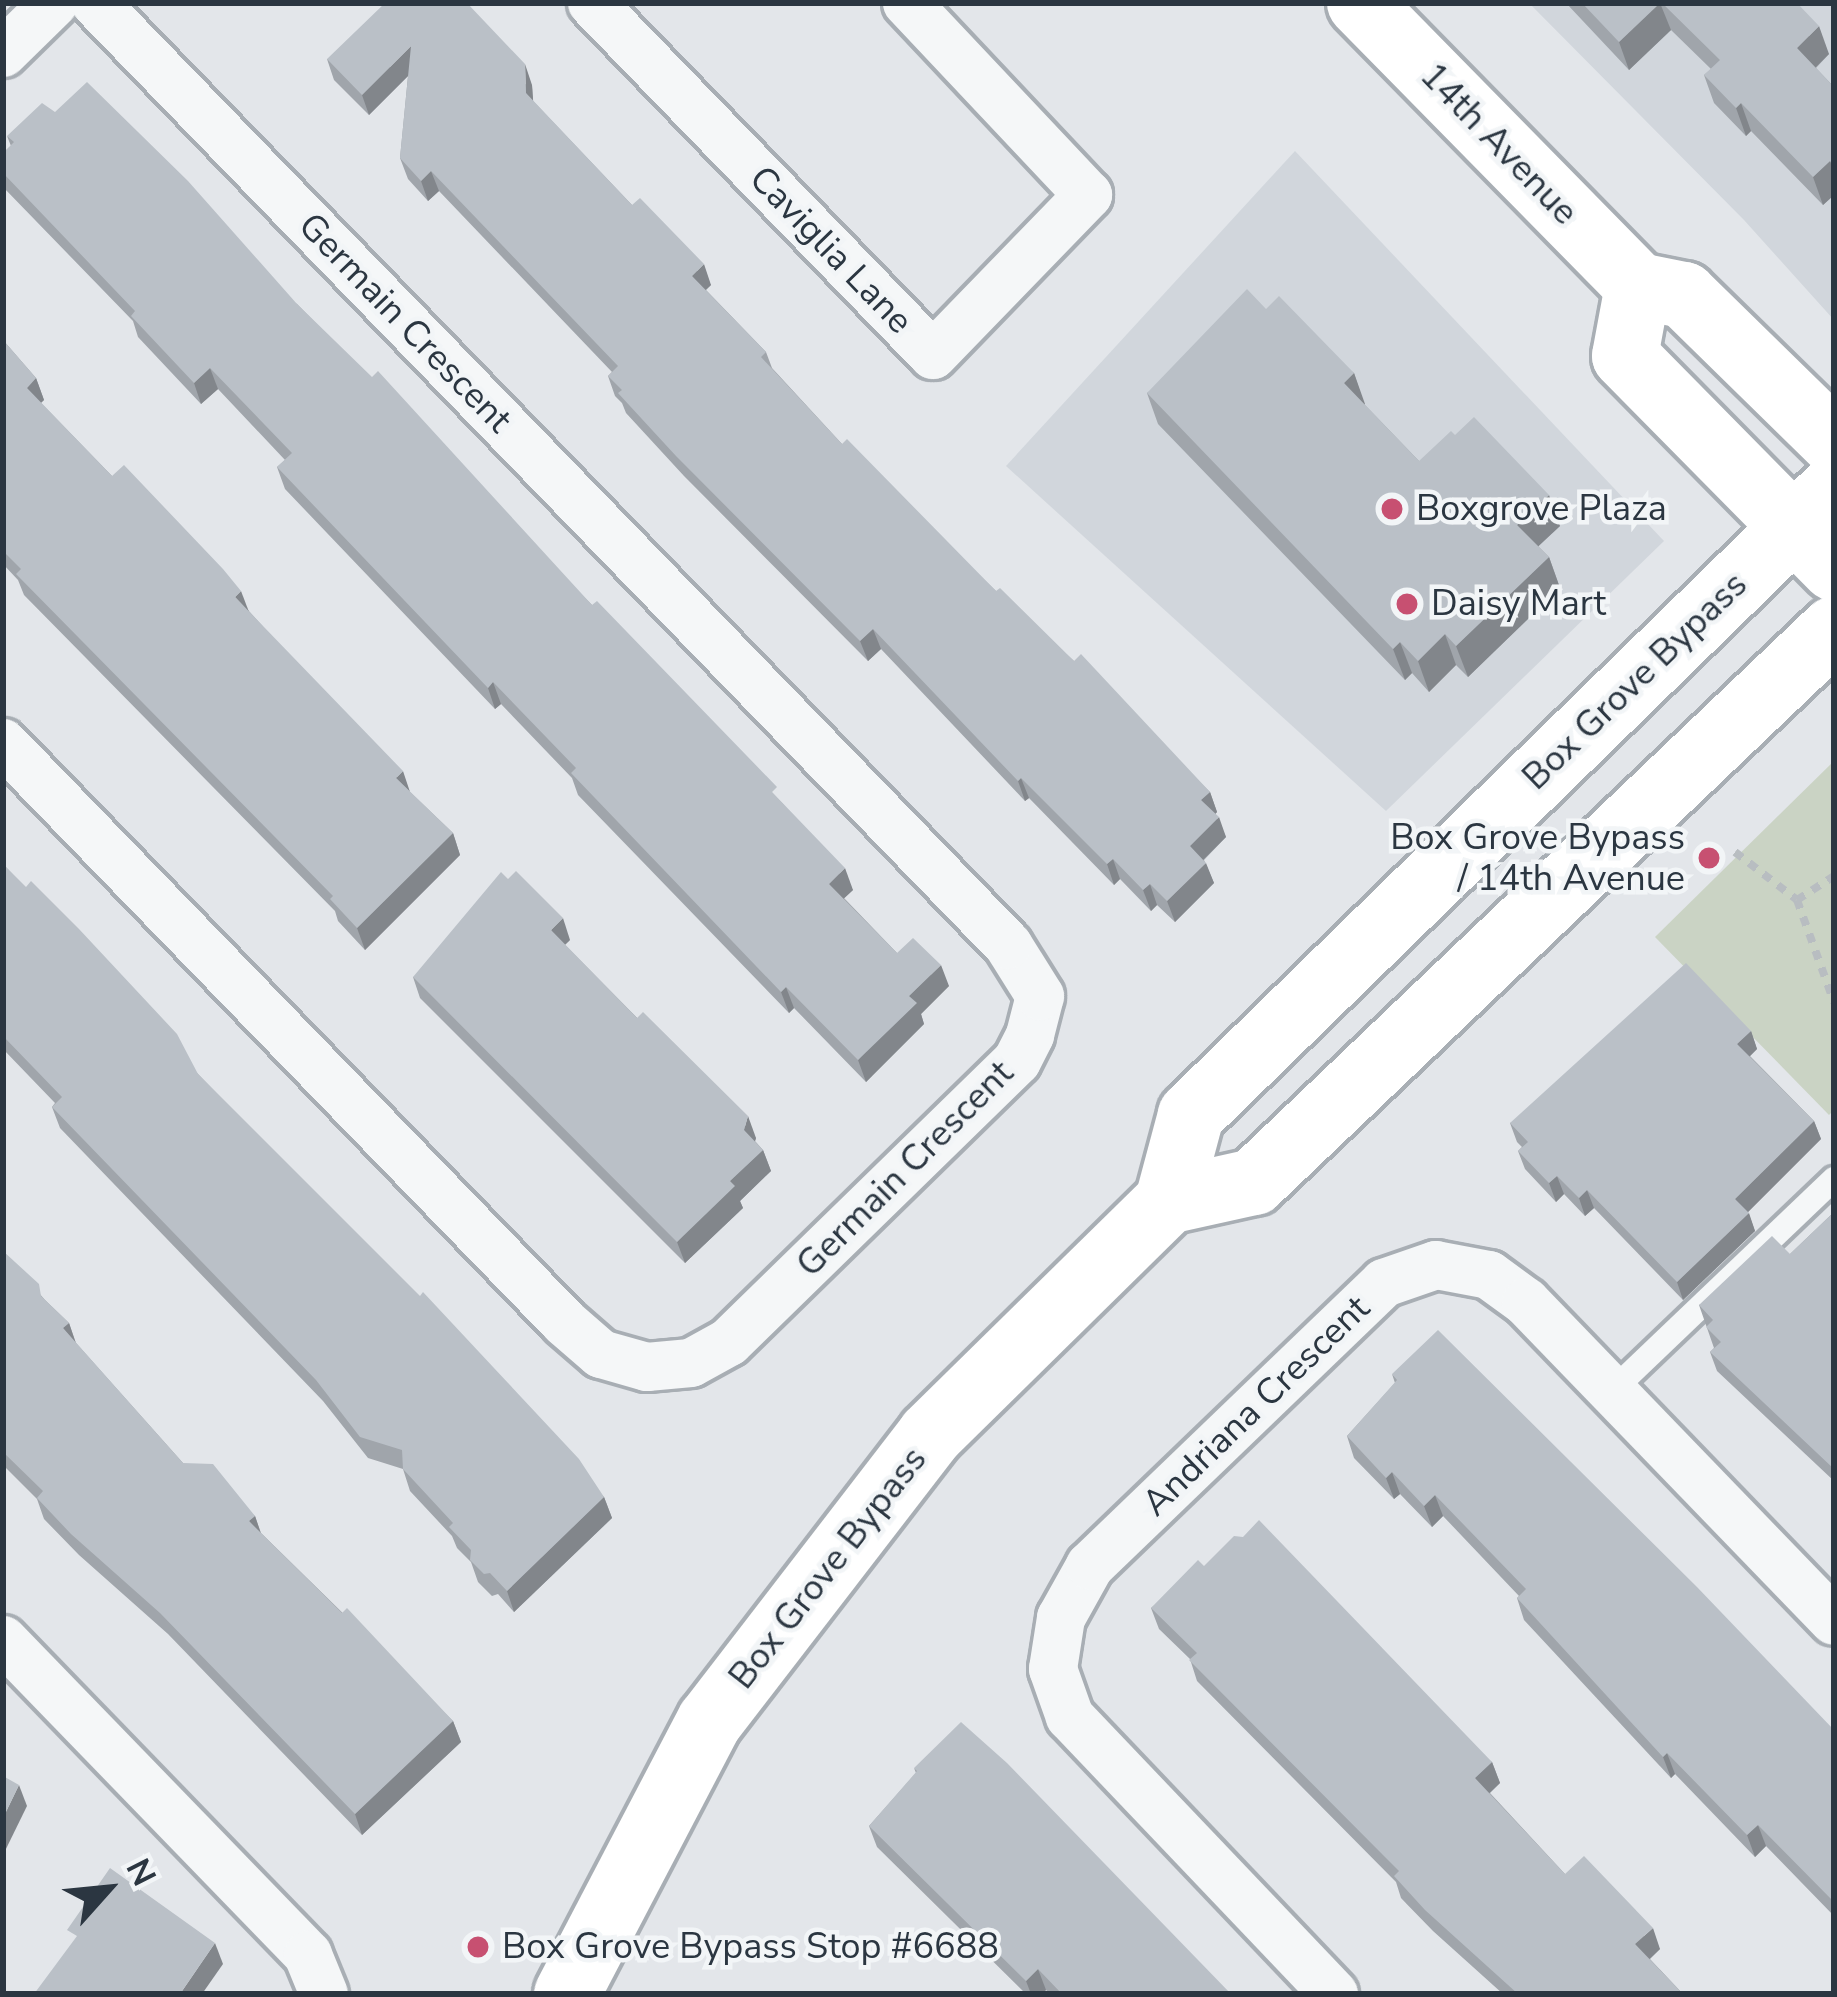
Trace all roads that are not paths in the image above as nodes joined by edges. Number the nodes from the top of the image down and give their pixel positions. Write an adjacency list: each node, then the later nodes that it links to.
1 (54, 3): 6 (street)
2 (95, 3): 11 (street, Germain Crescent)
3 (592, 3): 4 (street, Caviglia Lane)
4 (908, 3)
5 (1360, 3): 7 (main road, 14th Avenue)
6 (3, 53)
7 (1638, 286): 8 (main road, 14th Avenue); 9 (main road)
8 (1834, 442)
9 (1821, 528): 13 (main road, Box Grove Bypass)
10 (1834, 629): 13 (main road)
11 (3, 743)
12 (1834, 1179): 14 (lane)
13 (1168, 1201): 18 (main road, Box Grove Bypass)
14 (1612, 1391): 15 (street, Andriana Crescent); 19 (street, Andriana Crescent)
15 (1834, 1622)
16 (3, 1640): 17 (street)
17 (324, 1994)
18 (567, 1994)
19 (1334, 1994)

